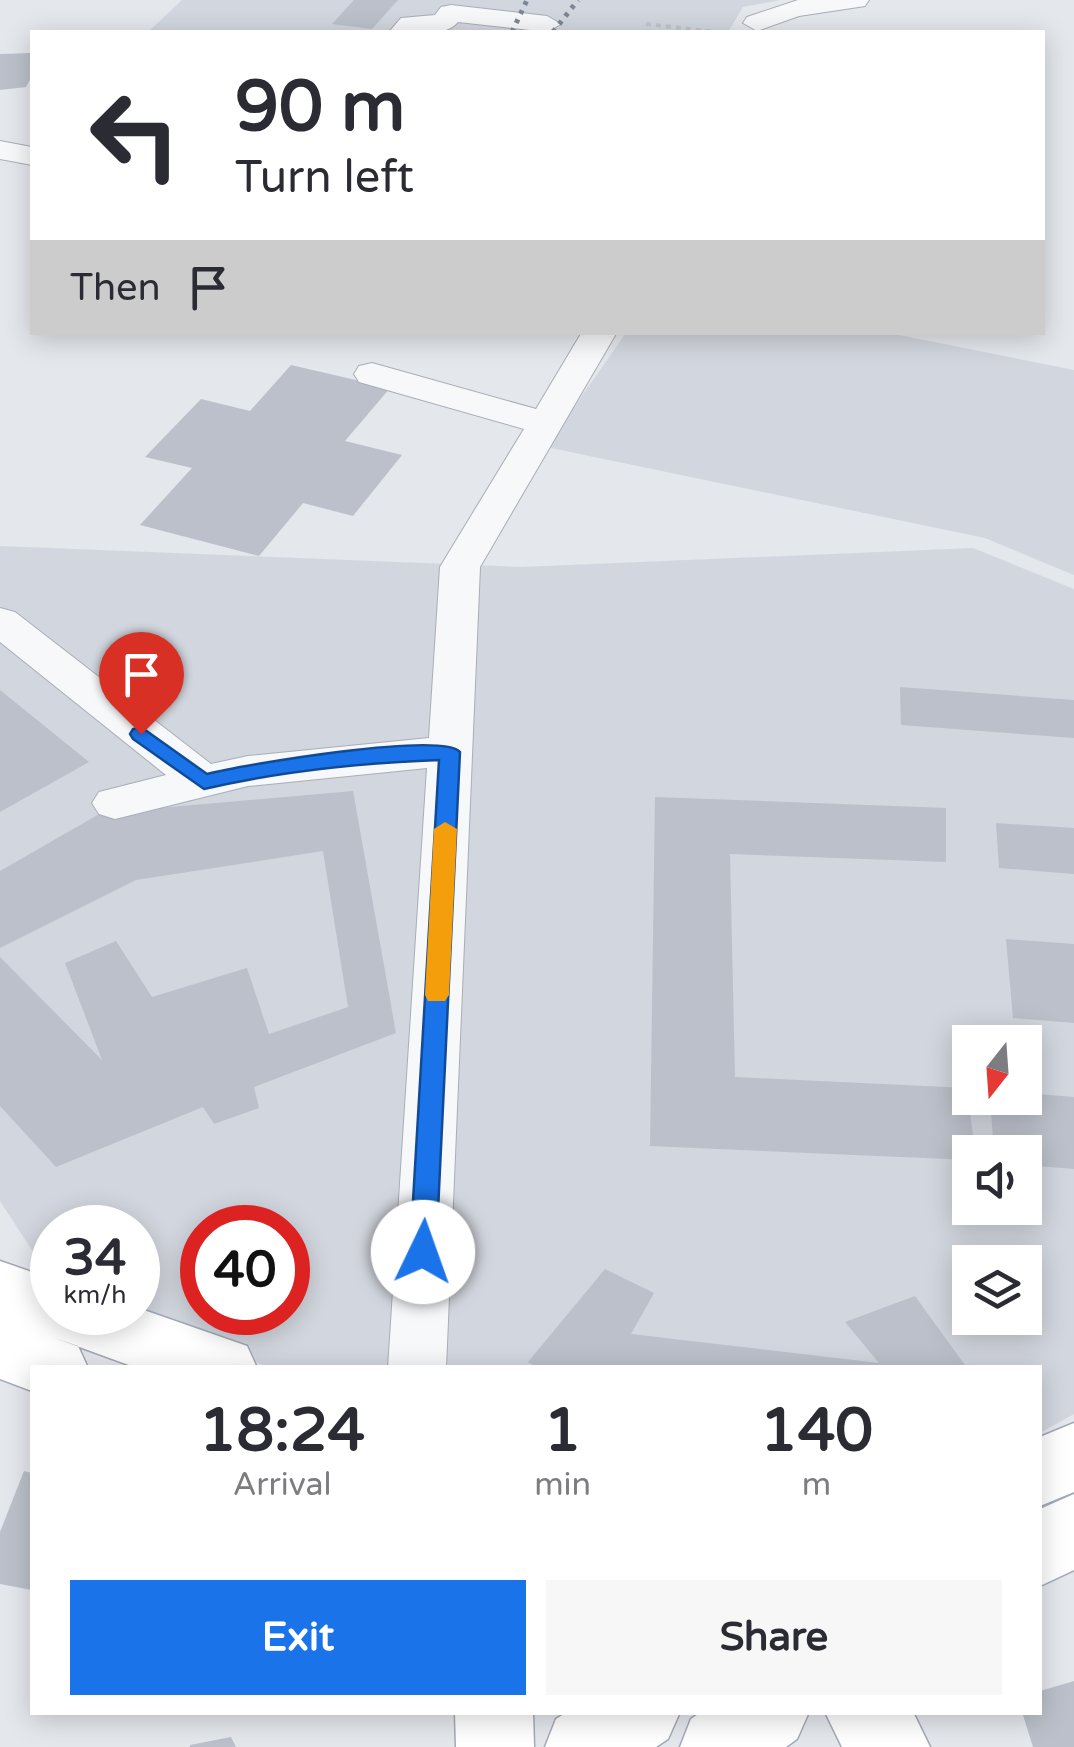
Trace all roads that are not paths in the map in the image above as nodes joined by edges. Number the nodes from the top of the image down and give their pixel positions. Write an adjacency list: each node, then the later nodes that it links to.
1 (855, 0): 2 (street)
2 (813, 3): 3 (street)
3 (759, 18)
4 (547, 24): 5 (street)
5 (405, 30)
6 (0, 150): 7 (street)
7 (30, 156)
8 (598, 335): 10 (street)
9 (372, 374): 10 (street)
10 (547, 424): 12 (street)
11 (0, 621): 13 (street)
12 (450, 752): 13 (street); 21 (street)
13 (204, 782): 14 (street)
14 (115, 803)
15 (0, 1290): 16 (main road)
16 (30, 1300)
17 (129, 1335): 20 (main road)
18 (0, 1349): 19 (main road)
19 (45, 1365)
20 (214, 1365)
21 (417, 1365)
22 (1074, 1456): 23 (main road)
23 (1042, 1472)
24 (1074, 1528): 25 (main road)
25 (1042, 1550)
26 (494, 1715): 31 (main road)
27 (636, 1715): 32 (main road)
28 (767, 1715): 33 (main road)
29 (774, 1715): 34 (main road)
30 (866, 1715): 35 (main road)
31 (495, 1747)
32 (584, 1747)
33 (719, 1747)
34 (801, 1747)
35 (891, 1747)

